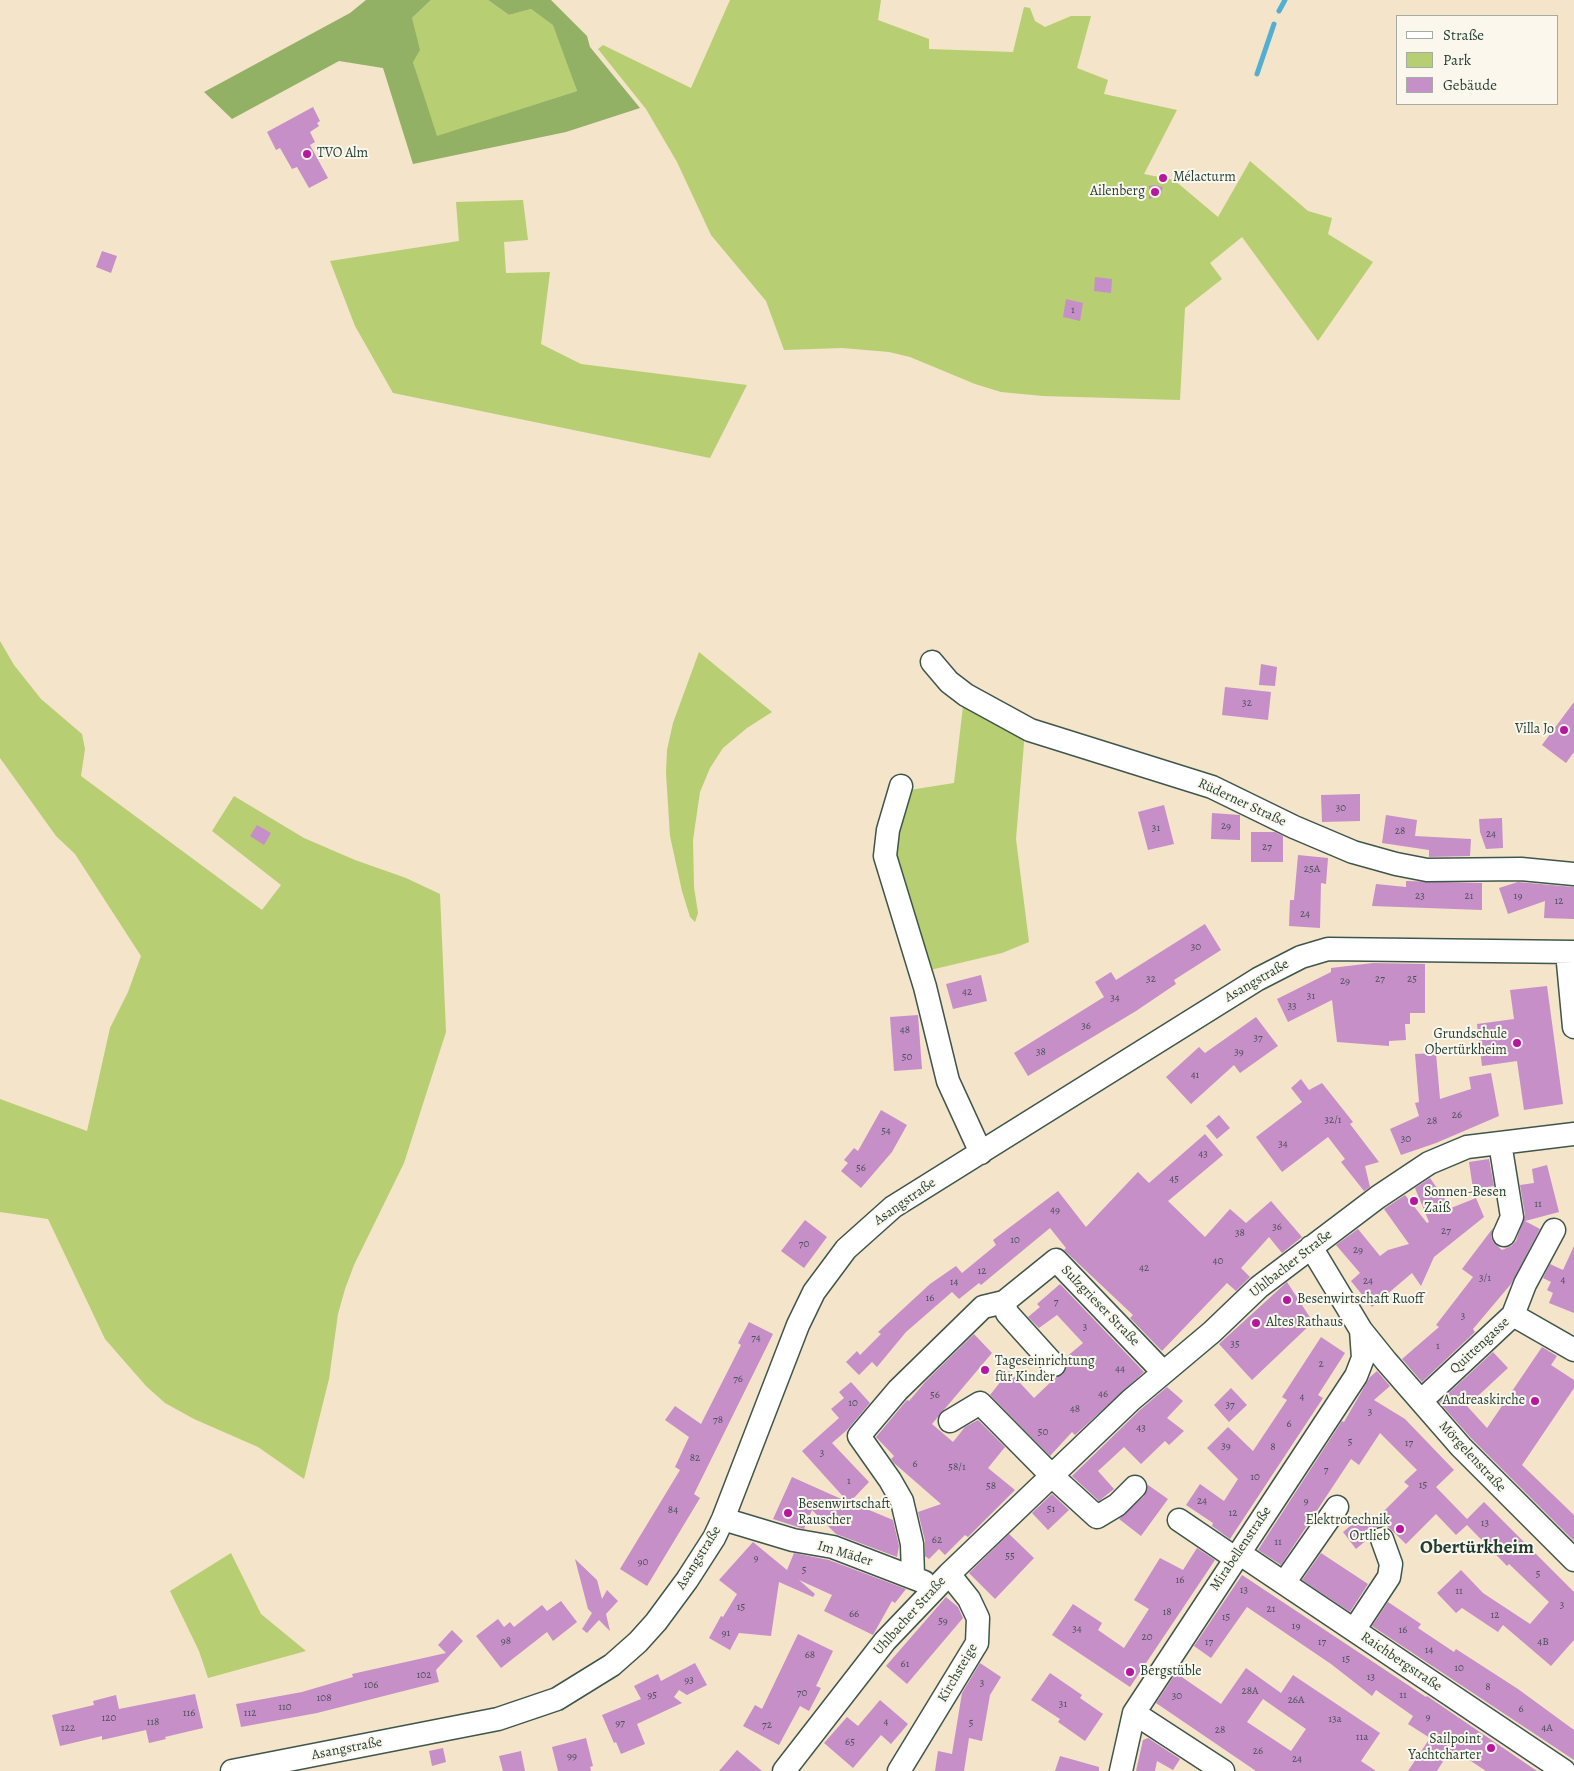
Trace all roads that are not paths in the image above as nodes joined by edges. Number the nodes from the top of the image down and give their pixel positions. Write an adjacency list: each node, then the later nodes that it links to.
1 (932, 662): 3 (street, Rüderner Straße)
2 (901, 786): 8 (street)
3 (1574, 874)
4 (1570, 952): 5 (street); 8 (street, Asangstraße)
5 (1574, 1027)
6 (1574, 1134): 7 (street, Uhlbacher Straße)
7 (1500, 1142): 10 (street); 11 (street, Uhlbacher Straße)
8 (981, 1153): 23 (street, Asangstraße)
9 (1554, 1230): 13 (street, Quittengasse)
10 (1504, 1235)
11 (1311, 1247): 14 (street, Mörgelenstraße); 17 (street, Uhlbacher Straße)
12 (1004, 1302): 16 (street); 17 (street, Sulzgrieser Straße); 28 (street, Sulzgrieser Straße)
13 (1513, 1316): 15 (street); 18 (street, Quittengasse)
14 (1362, 1330): 18 (street, Mörgelenstraße); 26 (street, Mirabellenstraße)
15 (1574, 1350)
16 (1054, 1365)
17 (1163, 1372): 20 (street, Uhlbacher Straße)
18 (1421, 1401): 27 (street, Mörgelenstraße)
19 (950, 1421): 20 (street)
20 (1052, 1476): 21 (street); 29 (street, Uhlbacher Straße)
21 (1135, 1487)
22 (1337, 1507): 30 (street)
23 (723, 1519): 28 (street, Im Mäder); 33 (street, Asangstraße)
24 (1179, 1520): 26 (street, Raichbergstraße)
25 (1382, 1540): 31 (street)
26 (1237, 1555): 30 (street, Raichbergstraße); 32 (street, Mirabellenstraße)
27 (1574, 1560)
28 (913, 1576): 29 (street, Im Mäder)
29 (942, 1581): 35 (street, Uhlbacher Straße); 36 (street, Kirchsteige)
30 (1284, 1583): 31 (street, Raichbergstraße)
31 (1354, 1630): 39 (street, Raichbergstraße)
32 (1134, 1713): 37 (street, Mirabellenstraße); 38 (street)
33 (258, 1769): 34 (street, Asangstraße)
34 (232, 1771)
35 (784, 1771)
36 (899, 1771)
37 (1121, 1771)
38 (1223, 1771)
39 (1564, 1771)

